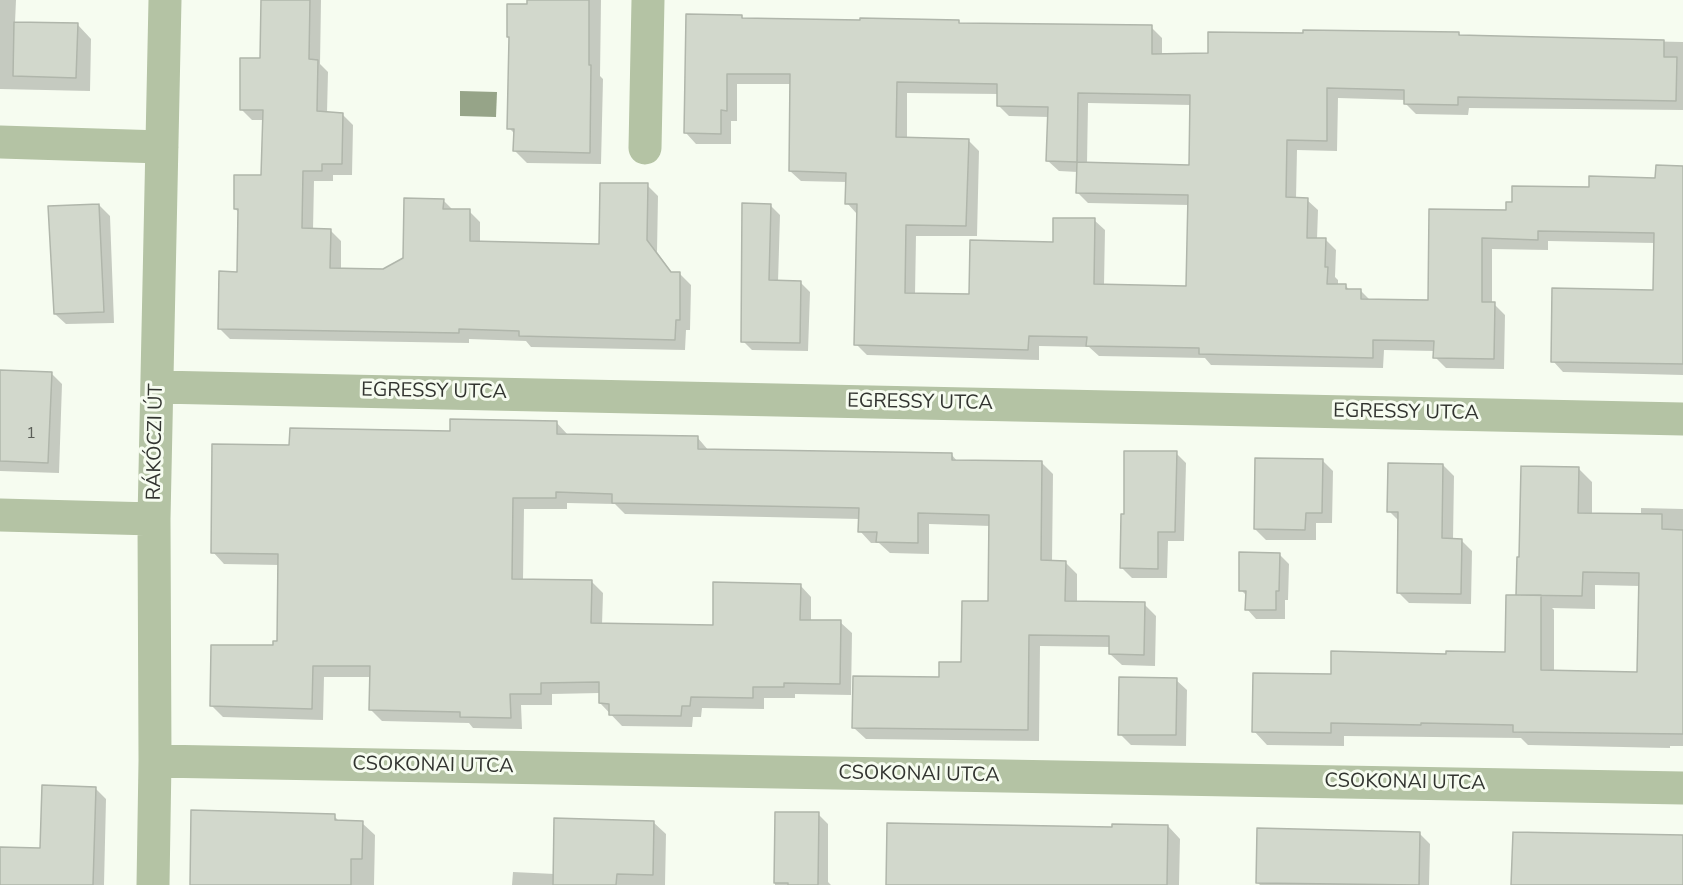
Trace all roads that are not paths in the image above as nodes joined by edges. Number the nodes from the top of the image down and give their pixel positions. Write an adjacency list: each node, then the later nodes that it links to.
1 (165, 0): 4 (street, RÁKÓCZI ÚT)
2 (648, 0): 5 (street)
3 (0, 142): 4 (street)
4 (162, 147): 6 (street, RÁKÓCZI ÚT)
5 (645, 148)
6 (157, 387): 7 (street, EGRESSY UTCA); 9 (street, RÁKÓCZI ÚT)
7 (1683, 419)
8 (0, 515): 9 (street)
9 (154, 519): 10 (street, RÁKÓCZI ÚT)
10 (156, 761): 11 (street, CSOKONAI UTCA); 12 (street, RÁKÓCZI ÚT)
11 (1683, 788)
12 (153, 885)

